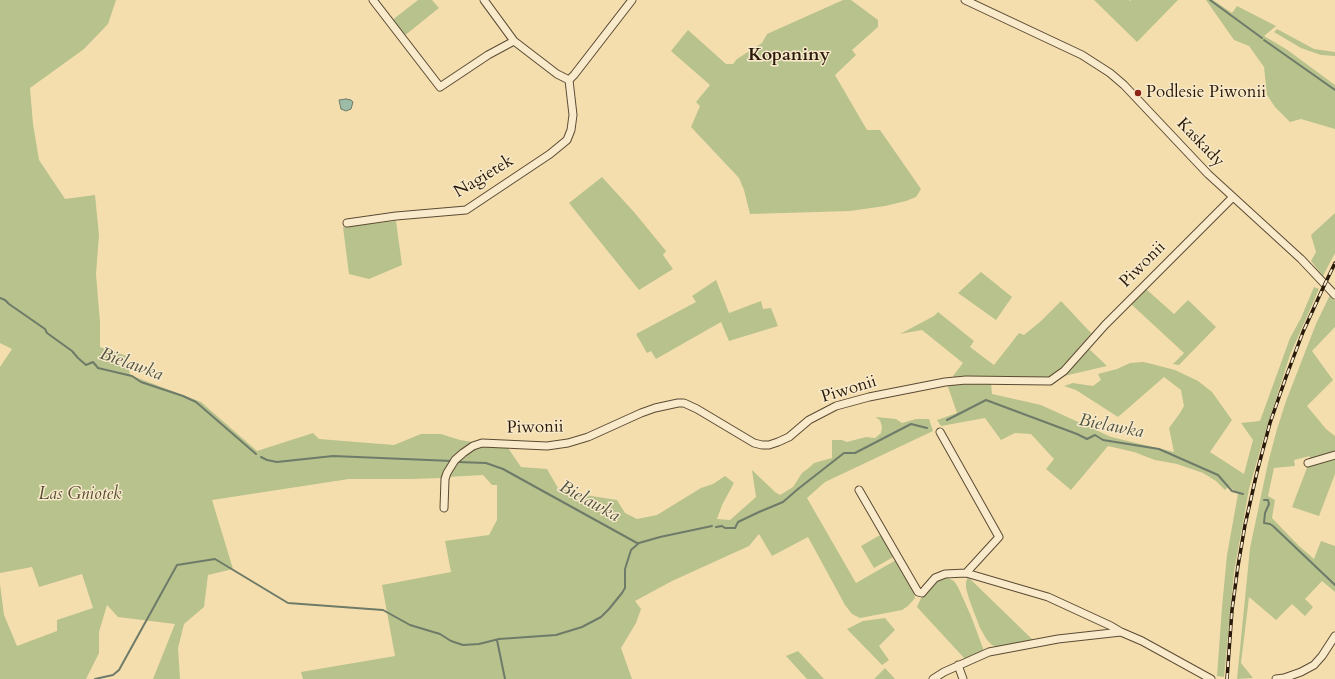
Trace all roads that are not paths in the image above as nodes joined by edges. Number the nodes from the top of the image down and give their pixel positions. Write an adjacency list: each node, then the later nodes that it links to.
1 (373, 0): 5 (street)
2 (484, 0): 5 (street)
3 (632, 0): 6 (street)
4 (965, 0): 7 (street, Kaskady)
5 (514, 40): 6 (street)
6 (569, 80): 8 (street, Nagietek)
7 (1233, 197): 9 (street, Kaskady); 14 (street, Piwonii)
8 (347, 224)
9 (1335, 295)
10 (940, 432): 15 (street)
11 (1335, 455): 12 (street)
12 (1308, 462)
13 (859, 490): 15 (street)
14 (444, 508)
15 (966, 573): 16 (street)
16 (1121, 632): 18 (street); 21 (street)
17 (1335, 636): 22 (street)
18 (958, 665): 19 (street); 20 (street)
19 (933, 679)
20 (963, 679)
21 (1211, 679)
22 (1282, 679)

